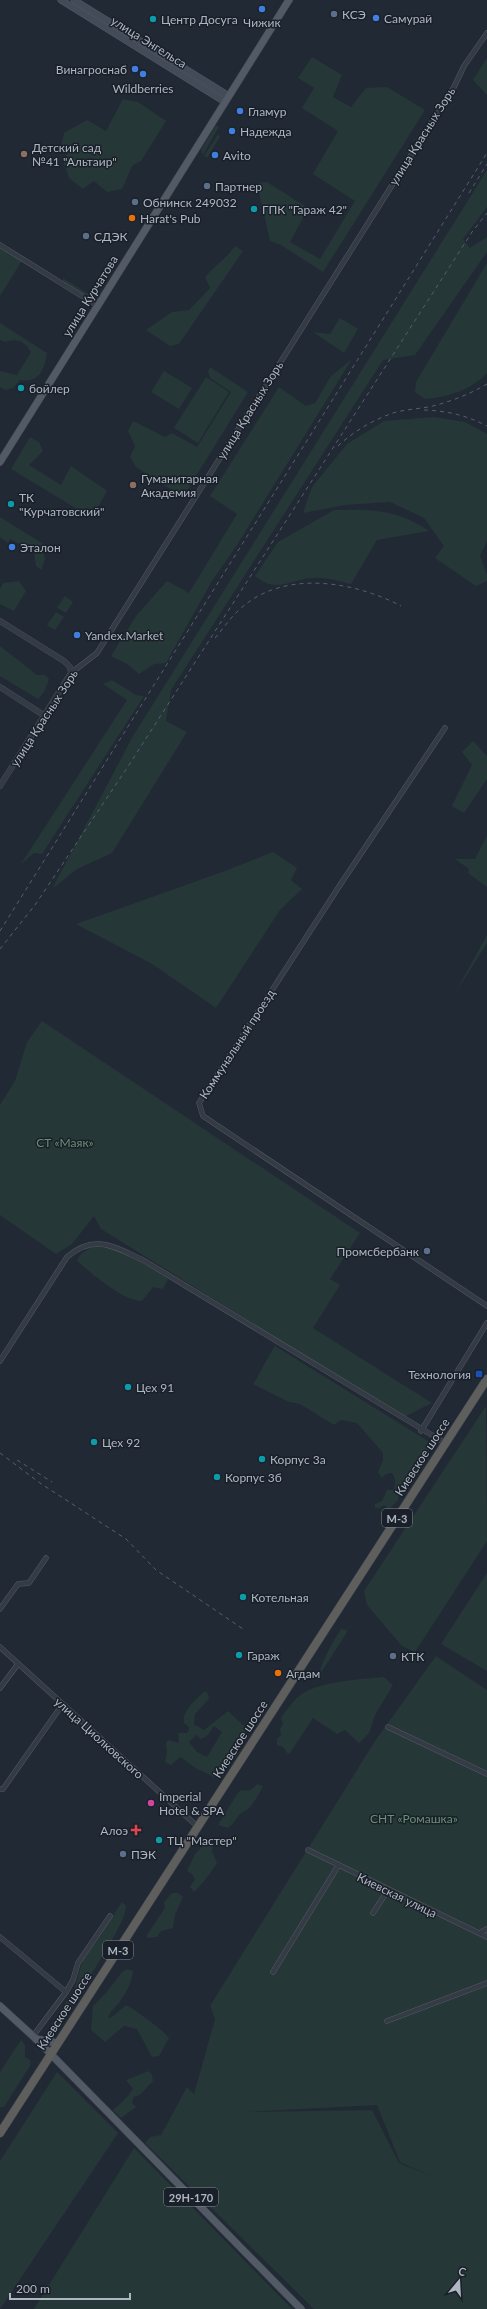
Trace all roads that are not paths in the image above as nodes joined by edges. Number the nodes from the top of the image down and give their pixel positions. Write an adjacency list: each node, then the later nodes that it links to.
1 (61, 0): 5 (main road, улица Энгельса)
2 (74, 0): 5 (main road, улица Энгельса)
3 (289, 0): 5 (main road, улица Курчатова)
4 (487, 33): 10 (street, улица Красных Зорь)
5 (227, 99): 7 (main road, улица Курчатова)
6 (0, 245): 7 (street)
7 (98, 306): 8 (main road, улица Курчатова)
8 (0, 462)
9 (0, 621): 10 (street)
10 (71, 673): 12 (street, улица Красных Зорь)
11 (0, 687): 12 (street)
12 (45, 716): 14 (street, улица Красных Зорь)
13 (444, 728): 15 (street, Коммунальный проезд)
14 (0, 786)
15 (487, 1306)
16 (487, 1322): 19 (street)
17 (0, 1361): 19 (street)
18 (487, 1379): 20 (highway, Киевское шоссе / М-3)
19 (421, 1431): 20 (street)
20 (445, 1443): 30 (highway, Киевское шоссе / М-3)
21 (46, 1558): 22 (street)
22 (0, 1609)
23 (0, 1647): 24 (street, улица Циолковского)
24 (18, 1664): 25 (street); 26 (street, улица Циолковского)
25 (0, 1688)
26 (62, 1704): 29 (street); 30 (street, улица Циолковского)
27 (388, 1727): 28 (street)
28 (487, 1774)
29 (1, 1789)
30 (198, 1827): 46 (highway, Киевское шоссе / М-3)
31 (308, 1850): 32 (street, Киевская улица)
32 (338, 1866): 33 (street, Киевская улица); 40 (street)
33 (388, 1890): 34 (street); 37 (street, Киевская улица)
34 (373, 1913)
35 (110, 1916): 42 (street)
36 (487, 1929): 37 (street)
37 (480, 1933): 39 (street, Киевская улица)
38 (0, 1937): 42 (street)
39 (487, 1938)
40 (273, 1972)
41 (487, 1983): 44 (street)
42 (66, 1992): 45 (street)
43 (0, 2006): 45 (main road)
44 (387, 2021)
45 (34, 2037): 46 (main road); 47 (main road)
46 (57, 2043): 47 (highway, Киевское шоссе / М-3)
47 (50, 2055): 48 (highway, Киевское шоссе / М-3); 49 (main road, 29Н-170)
48 (0, 2133)
49 (301, 2309)

